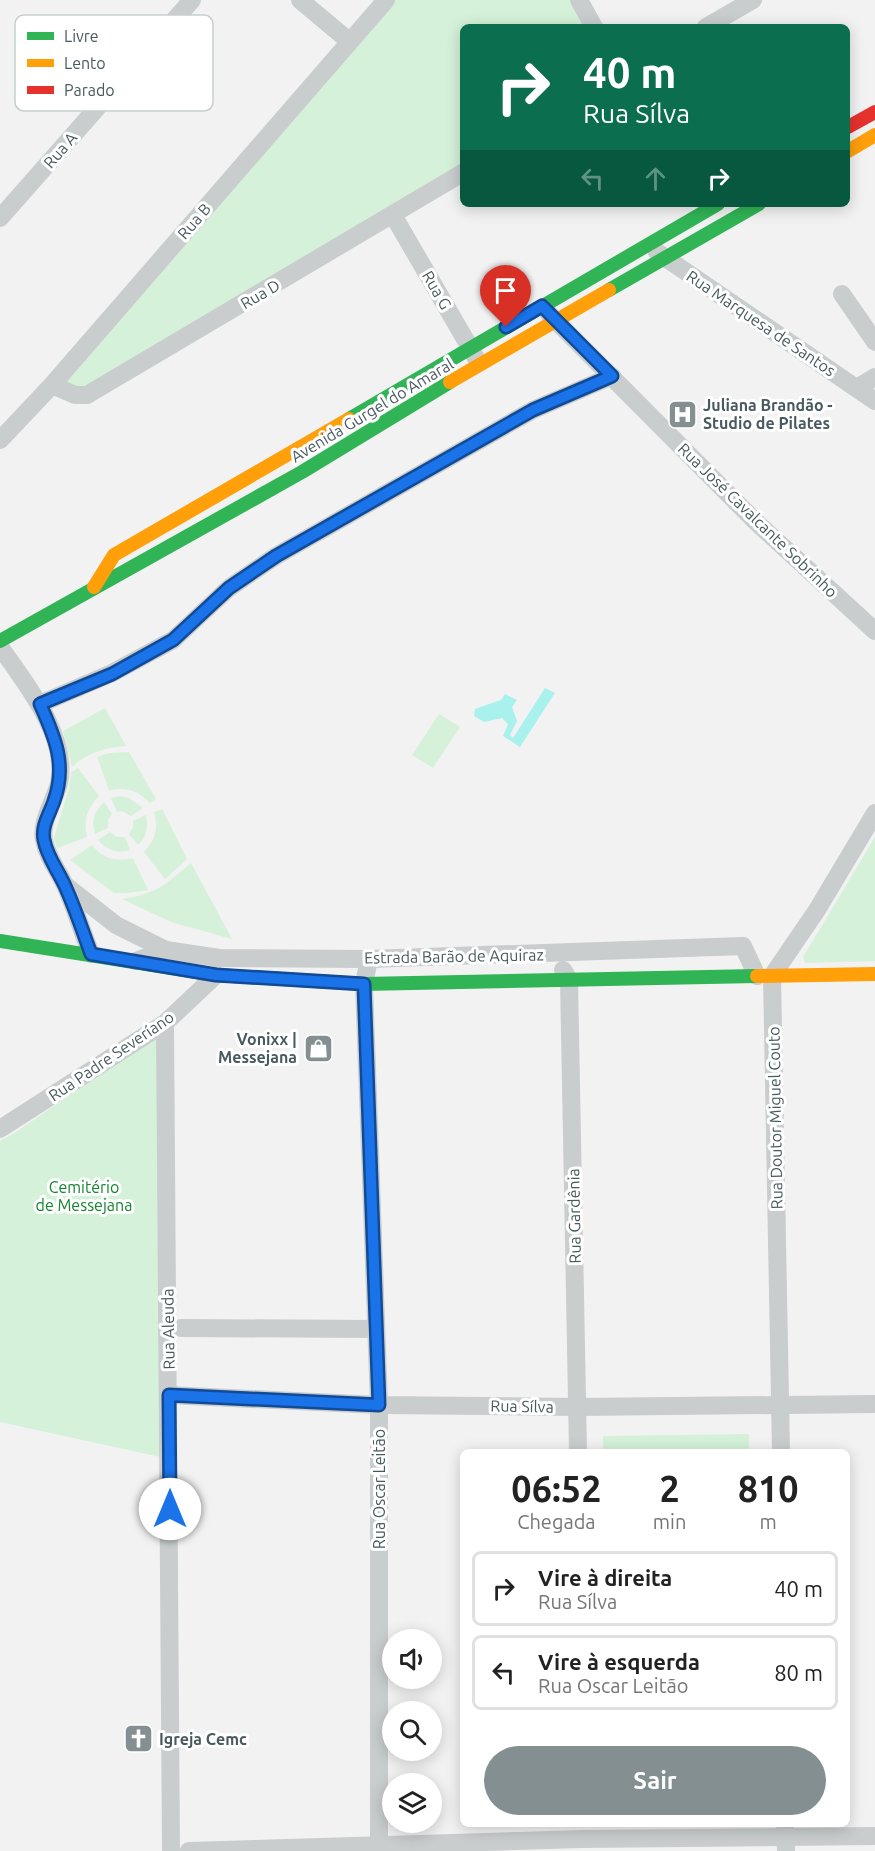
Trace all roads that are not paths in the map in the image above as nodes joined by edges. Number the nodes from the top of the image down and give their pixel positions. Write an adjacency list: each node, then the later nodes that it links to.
1 (192, 0): 6 (street, Rua A)
2 (300, 0): 9 (street)
3 (386, 0): 9 (street, Rua B)
4 (579, 0): 7 (street)
5 (753, 0): 8 (street)
6 (179, 15)
7 (592, 24)
8 (711, 24)
9 (349, 41): 30 (street, Rua B)
10 (94, 111): 19 (street, Rua A)
11 (875, 112): 12 (street)
12 (850, 126)
13 (875, 135): 14 (street)
14 (850, 150)
15 (460, 174): 18 (street, Rua D)
16 (713, 207): 20 (street, Avenida Gurgel do Amaral)
17 (754, 207): 21 (street, Avenida Gurgel do Amaral)
18 (393, 215): 26 (street, Rua G); 30 (street, Rua D)
19 (0, 218)
20 (648, 246): 21 (street, Rua Marquesa de Santos); 23 (street, Avenida Gurgel do Amaral)
21 (666, 258): 24 (street, Avenida Gurgel do Amaral); 31 (street, Rua Marquesa de Santos)
22 (842, 294): 25 (street)
23 (542, 306): 24 (street, Rua José Cavalcante Sobrinho); 26 (street, Avenida Gurgel do Amaral)
24 (556, 321): 27 (street, Avenida Gurgel do Amaral); 28 (street, Rua José Cavalcante Sobrinho)
25 (875, 342)
26 (470, 348): 27 (street, Rua G); 34 (street, Avenida Gurgel do Amaral)
27 (479, 365): 34 (street, Avenida Gurgel do Amaral)
28 (612, 376): 35 (street, Rua José Cavalcante Sobrinho); 38 (street)
29 (875, 377): 31 (street)
30 (52, 385): 33 (street, Rua B)
31 (857, 388): 32 (street, Rua Marquesa de Santos)
32 (875, 401)
33 (0, 440)
34 (94, 588): 36 (street, Avenida Gurgel do Amaral)
35 (875, 631)
36 (0, 641)
37 (0, 647): 38 (street)
38 (40, 704): 40 (street)
39 (875, 813): 51 (street)
40 (65, 885): 42 (street); 43 (street)
41 (0, 941): 43 (street, Estrada Barão de Aquiraz)
42 (166, 950): 46 (street, Estrada Barão de Aquiraz); 48 (street, Estrada Barão de Aquiraz)
43 (91, 954): 48 (street, Estrada Barão de Aquiraz)
44 (553, 954): 45 (street, Estrada Barão de Aquiraz); 51 (street, Estrada Barão de Aquiraz); 53 (street)
45 (468, 956): 47 (street, Estrada Barão de Aquiraz); 54 (street)
46 (265, 958): 47 (street, Estrada Barão de Aquiraz); 52 (street)
47 (369, 959): 55 (street, Rua Oscar Leitão)
48 (135, 961): 50 (street, Estrada Barão de Aquiraz)
49 (875, 974): 51 (street, Estrada Barão de Aquiraz)
50 (216, 975): 52 (street, Estrada Barão de Aquiraz); 56 (street, Rua Padre Severíano)
51 (765, 976): 53 (street, Estrada Barão de Aquiraz); 61 (street, Rua Doutor Miguel Couto)
52 (250, 977): 55 (street, Estrada Barão de Aquiraz)
53 (569, 980): 54 (street, Estrada Barão de Aquiraz); 64 (street, Rua Gardênia)
54 (489, 981): 55 (street, Estrada Barão de Aquiraz)
55 (364, 984): 59 (street, Rua Oscar Leitão)
56 (165, 1023): 57 (street, Rua Padre Severíano); 60 (street, Rua Aleuda)
57 (0, 1129)
58 (181, 1328): 59 (street)
59 (376, 1329): 63 (street, Rua Oscar Leitão)
60 (169, 1395): 63 (street, Rua Sílva); 71 (street, Rua Aleuda)
61 (781, 1404): 62 (street, Rua Sílva); 64 (street, Rua Sílva); 66 (street, Rua Doutor Miguel Couto)
62 (875, 1404)
63 (379, 1405): 64 (street, Rua Sílva); 70 (street, Rua Oscar Leitão)
64 (578, 1407): 65 (street, Rua Gardênia)
65 (578, 1449)
66 (782, 1449)
67 (875, 1836): 69 (street)
68 (583, 1838): 69 (street); 70 (street)
69 (785, 1838)
70 (379, 1848): 72 (street)
71 (171, 1851)
72 (189, 1851)

